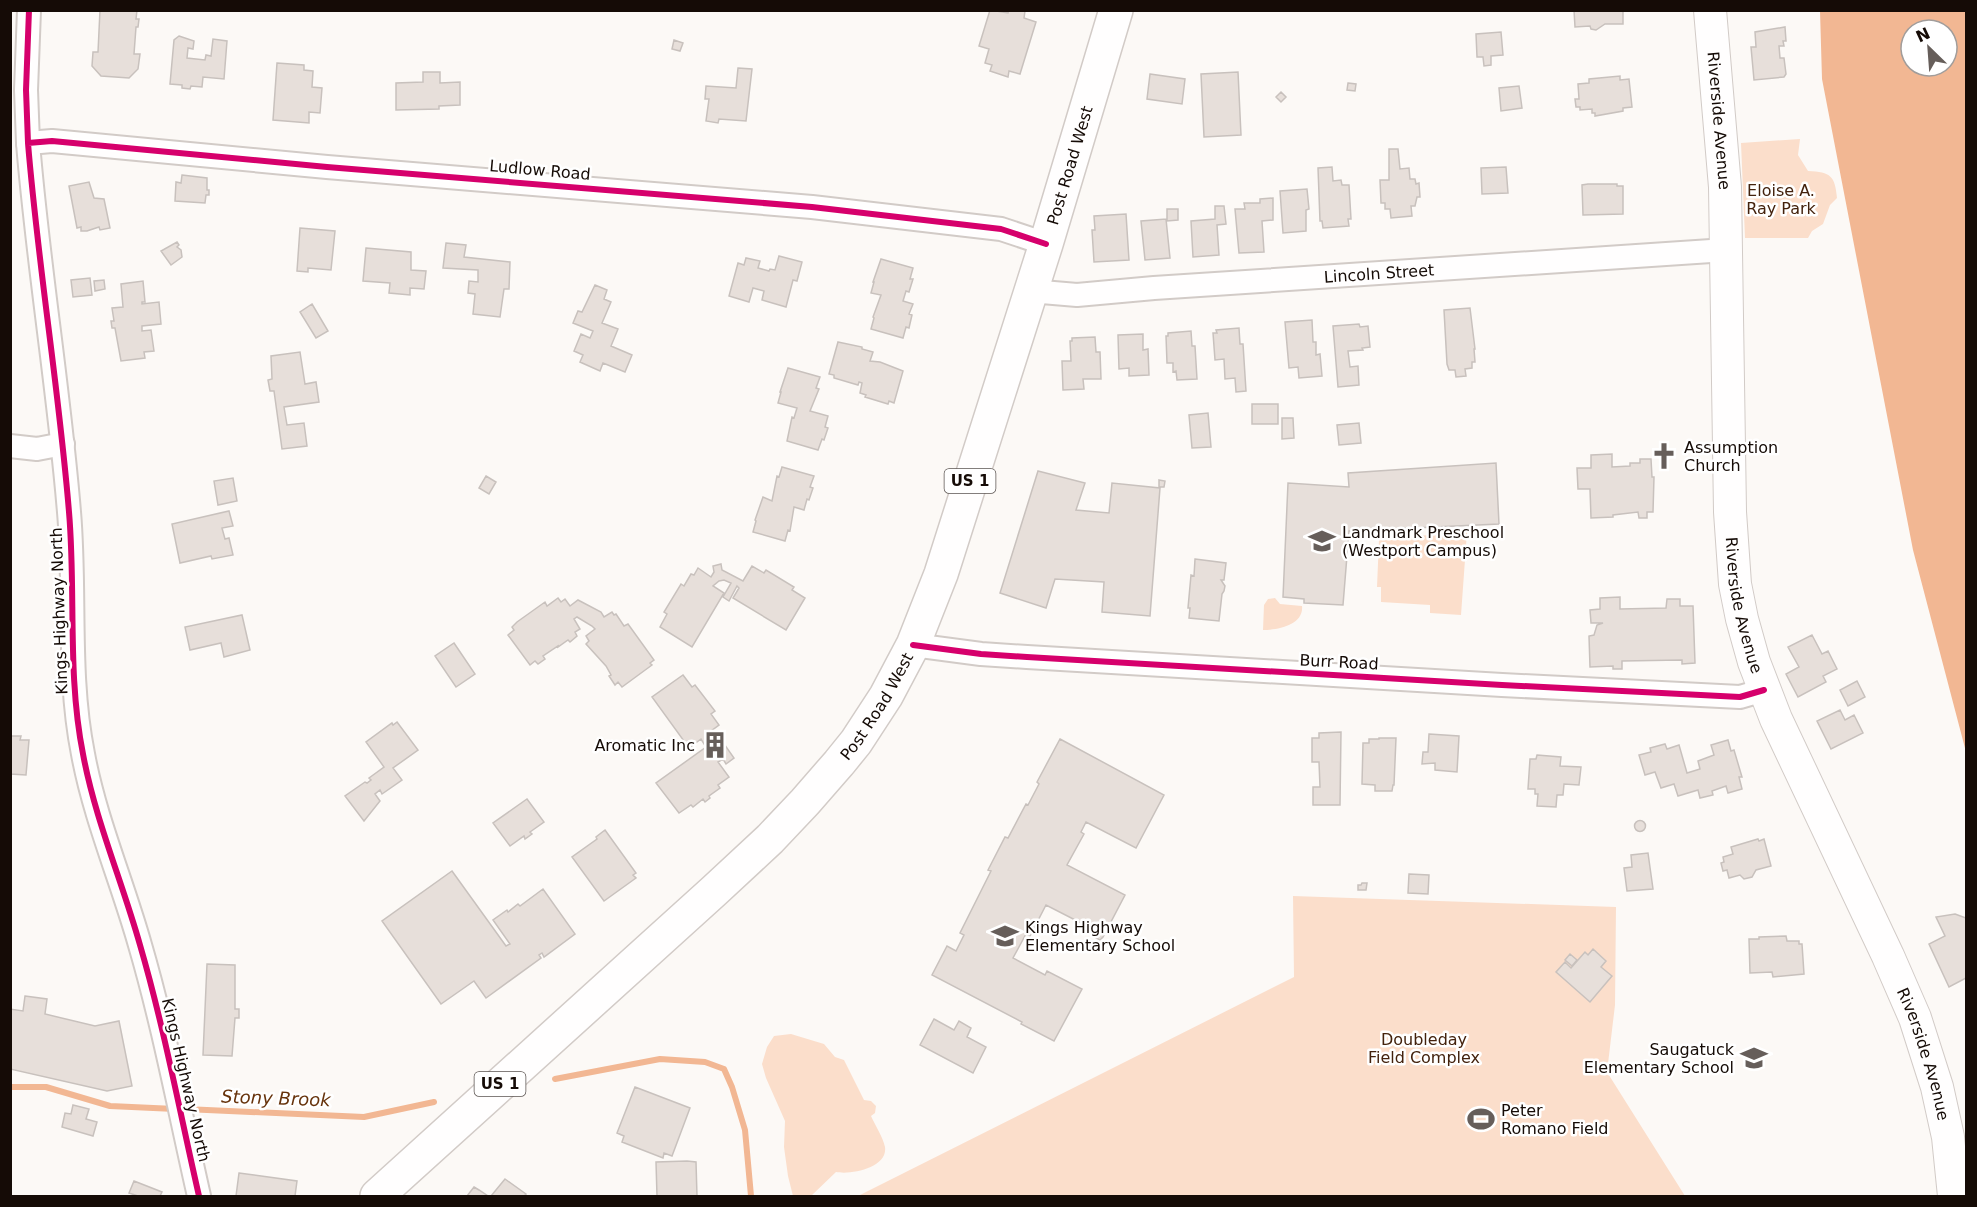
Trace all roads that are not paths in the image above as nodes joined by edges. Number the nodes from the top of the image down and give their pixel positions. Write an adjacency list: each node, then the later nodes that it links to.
1 (29, 10): 4 (street, Kings Highway North)
2 (1116, 10): 5 (main road, Post Road West / US 1)
3 (1710, 10): 6 (main road, Riverside Avenue)
4 (28, 142): 5 (street, Ludlow Road); 8 (street, Kings Highway North)
5 (1046, 244): 7 (main road, Post Road West / US 1)
6 (1726, 250): 7 (street, Lincoln Street); 11 (main road, Riverside Avenue)
7 (1030, 291): 10 (main road, Post Road West / US 1)
8 (63, 444): 9 (street); 12 (street, Kings Highway North)
9 (10, 446)
10 (913, 645): 11 (street, Burr Road); 13 (main road, Post Road West / US 1)
11 (1764, 690): 14 (main road, Riverside Avenue)
12 (199, 1197)
13 (377, 1197)
14 (1954, 1197)

